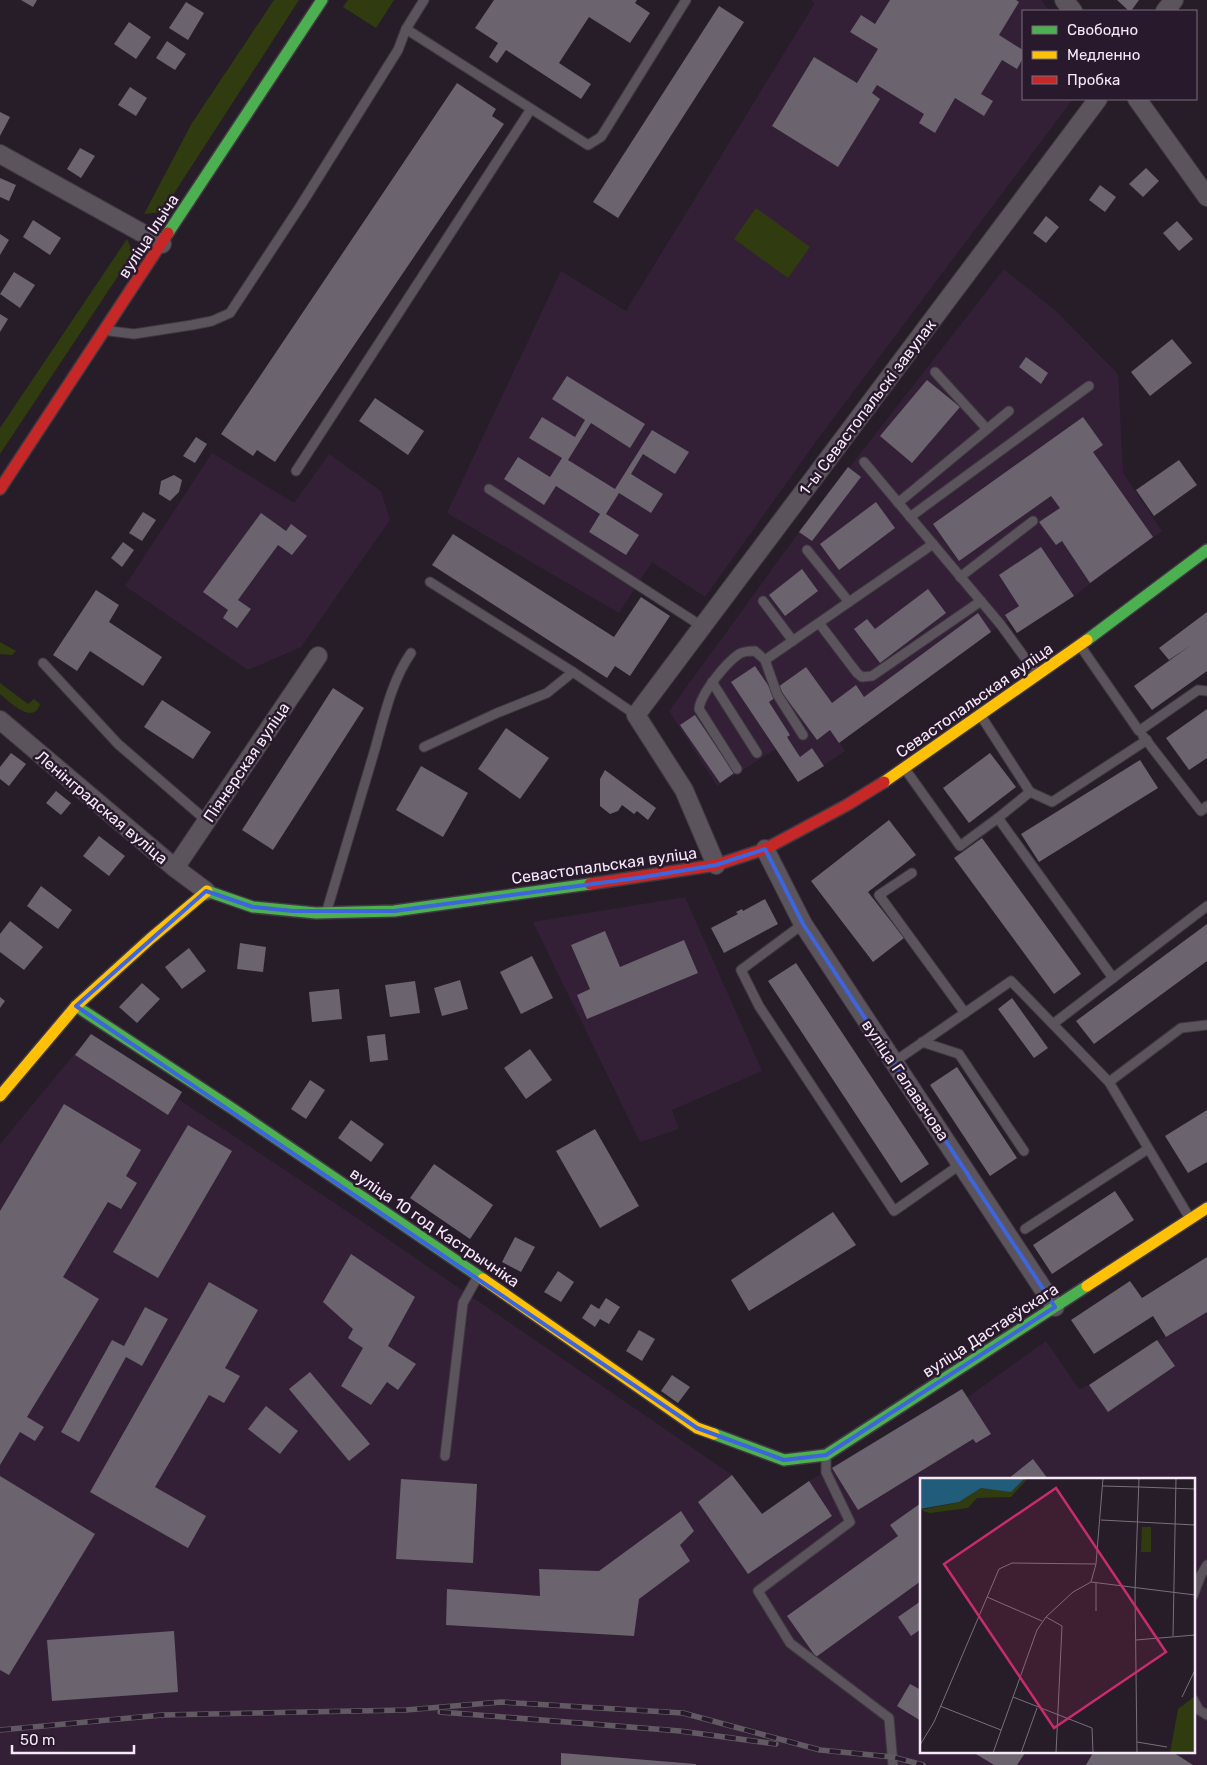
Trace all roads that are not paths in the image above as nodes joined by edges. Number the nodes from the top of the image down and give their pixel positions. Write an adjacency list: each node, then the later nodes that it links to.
1 (322, 0): 12 (street, вуліца Ільіча)
2 (424, 0): 6 (lane)
3 (686, 0): 9 (lane)
4 (1174, 0): 5 (street)
5 (1166, 10)
6 (406, 29): 9 (lane); 13 (lane)
7 (1097, 100): 34 (street, 1-ы Севастопальскі завулак)
8 (1138, 100): 11 (street)
9 (531, 109): 19 (lane)
10 (0, 154): 12 (street)
11 (1207, 197)
12 (162, 244): 13 (street, вуліца Ільіча)
13 (105, 330): 20 (street, вуліца Ільіча)
14 (935, 372): 17 (lane)
15 (1089, 386): 23 (lane)
16 (1009, 410): 17 (lane)
17 (987, 429): 22 (lane)
18 (864, 462): 22 (lane)
19 (296, 471)
20 (0, 489)
21 (489, 489): 34 (lane)
22 (898, 503): 23 (lane)
23 (910, 517): 25 (lane)
24 (1034, 521): 28 (lane)
25 (933, 544): 28 (lane); 32 (lane)
26 (807, 550): 32 (lane)
27 (1207, 550): 36 (street, Севастопальская вуліца)
28 (960, 577): 31 (lane)
29 (430, 582): 41 (lane)
30 (763, 601): 35 (lane)
31 (980, 601): 33 (lane); 42 (lane)
32 (849, 602): 33 (lane)
33 (820, 623): 35 (lane)
34 (703, 626): 45 (street, 1-ы Севастопальскі завулак)
35 (793, 641): 39 (lane)
36 (1080, 645): 42 (street, Севастопальская вуліца); 48 (lane)
37 (411, 653): 65 (lane)
38 (318, 656): 58 (street, Піянерская вуліца)
39 (765, 660): 43 (lane); 49 (lane)
40 (43, 663): 58 (lane)
41 (573, 672): 45 (lane); 51 (lane)
42 (1038, 676): 46 (street, Севастопальская вуліца)
43 (712, 682): 52 (lane); 54 (lane)
44 (1207, 691): 48 (lane)
45 (636, 715): 60 (street)
46 (981, 716): 53 (street, Севастопальская вуліца); 55 (lane)
47 (0, 720): 61 (street, Ленінградская вуліца)
48 (1139, 731): 50 (lane)
49 (803, 735)
50 (1147, 740): 55 (lane); 56 (lane)
51 (424, 747)
52 (757, 752)
53 (905, 768): 57 (lane); 59 (street, Севастопальская вуліца)
54 (737, 769)
55 (1030, 792): 57 (lane)
56 (1207, 806)
57 (998, 818): 67 (lane)
58 (207, 821): 61 (street, Піянерская вуліца)
59 (765, 848): 60 (street, Севастопальская вуліца); 66 (street, вуліца Галавачова)
60 (716, 864): 65 (street, Севастопальская вуліца)
61 (175, 868): 63 (street, Ленінградская вуліца)
62 (912, 873): 69 (lane)
63 (206, 892): 65 (street, Севастопальская вуліца); 68 (street)
64 (1207, 906): 67 (lane)
65 (326, 912)
66 (803, 924): 73 (street, вуліца Галавачова); 78 (lane)
67 (1113, 978): 70 (lane)
68 (76, 1006): 75 (street); 82 (street, вуліца 10 год Кастрычніка)
69 (965, 1012): 70 (lane); 72 (lane)
70 (1053, 1024): 74 (lane)
71 (1207, 1025): 74 (lane)
72 (922, 1042): 73 (lane); 77 (lane)
73 (894, 1062): 78 (street, вуліца Галавачова)
74 (1109, 1082): 76 (lane)
75 (0, 1096)
76 (1148, 1148): 80 (lane); 81 (lane)
77 (1024, 1151)
78 (961, 1164): 83 (street, вуліца Галавачова)
79 (1207, 1208): 80 (street, вуліца Дастаеўскага)
80 (1190, 1219): 83 (street, вуліца Дастаеўскага)
81 (1025, 1228)
82 (478, 1276): 85 (lane); 86 (street, вуліца 10 год Кастрычніка)
83 (1055, 1307): 84 (street, вуліца Дастаеўскага)
84 (826, 1455): 86 (street, вуліца Дастаеўскага); 91 (lane)
85 (445, 1456)
86 (784, 1460)
87 (1207, 1566): 88 (lane)
88 (1194, 1593)
89 (1194, 1701): 90 (lane)
90 (1207, 1715)
91 (893, 1765)

